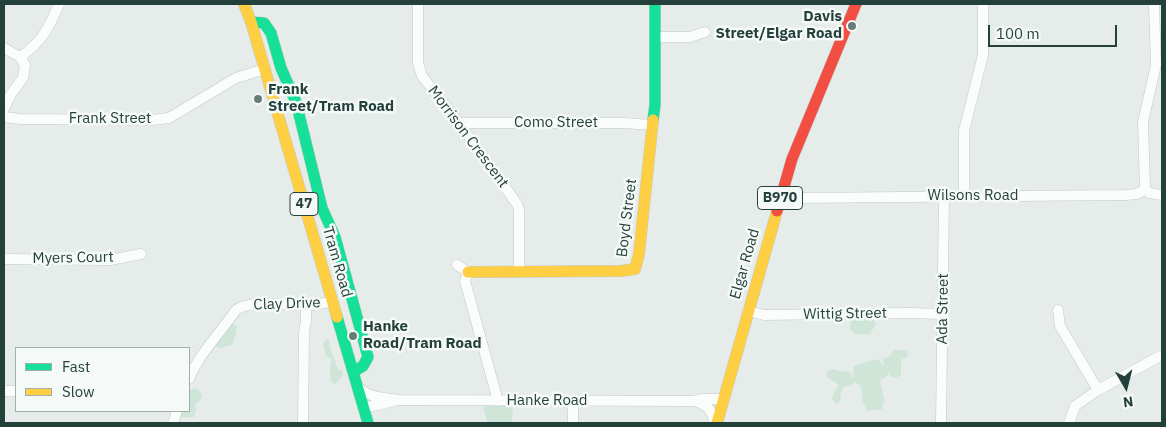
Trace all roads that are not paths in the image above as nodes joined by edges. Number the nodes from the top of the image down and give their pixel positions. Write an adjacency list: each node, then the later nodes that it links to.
1 (59, 4): 13 (street)
2 (244, 4): 9 (main road, Tram Road / 47)
3 (249, 4): 9 (main road, Tram Road / 47)
4 (418, 4): 17 (street, Morrison Crescent)
5 (655, 4): 11 (main road, Boyd Street)
6 (856, 4): 22 (main road, Elgar Road / B970)
7 (983, 4): 20 (street)
8 (1154, 4): 19 (street)
9 (251, 22): 14 (main road, Tram Road / 47); 35 (main road)
10 (705, 32): 11 (street)
11 (655, 37): 18 (main road, Boyd Street)
12 (4, 48): 13 (street)
13 (20, 57): 15 (street)
14 (264, 66): 16 (street, Frank Street); 29 (main road, Tram Road / 47)
15 (4, 109)
16 (4, 117)
17 (459, 123): 18 (street, Como Street); 27 (street, Morrison Crescent)
18 (653, 125): 27 (main road, Boyd Street)
19 (1144, 189): 20 (street, Wilsons Road); 21 (street)
20 (964, 195): 23 (street, Wilsons Road)
21 (1162, 195)
22 (780, 196): 23 (street, Wilsons Road); 32 (main road, Elgar Road / B970)
23 (944, 196): 33 (street, Ada Street)
24 (142, 254): 25 (street, Myers Court)
25 (4, 259)
26 (457, 265): 28 (street)
27 (518, 271): 28 (main road, Boyd Street)
28 (468, 272): 41 (street)
29 (333, 302): 30 (street, Clay Drive); 35 (main road, Tram Road / 47)
30 (304, 305): 36 (street, Clay Drive); 45 (street)
31 (1058, 310): 38 (street)
32 (748, 311): 33 (street, Wittig Street); 39 (main road, Elgar Road / B970)
33 (942, 314): 49 (street, Ada Street)
34 (1162, 355): 38 (street)
35 (353, 372): 37 (main road, Tram Road / 47)
36 (190, 377)
37 (357, 387): 40 (street, Hanke Road); 44 (main road, Tram Road / 47)
38 (1098, 390): 50 (street)
39 (724, 399): 43 (street, Hanke Road); 48 (main road, Elgar Road / B970)
40 (400, 400): 41 (street, Hanke Road); 44 (street, Hanke Road)
41 (498, 401): 42 (street, Hanke Road)
42 (573, 401): 43 (street, Hanke Road); 47 (street)
43 (694, 401): 48 (street)
44 (364, 408): 46 (main road, Tram Road / 47)
45 (303, 423)
46 (368, 423)
47 (573, 423)
48 (716, 423)
49 (942, 423)
50 (1069, 423)

